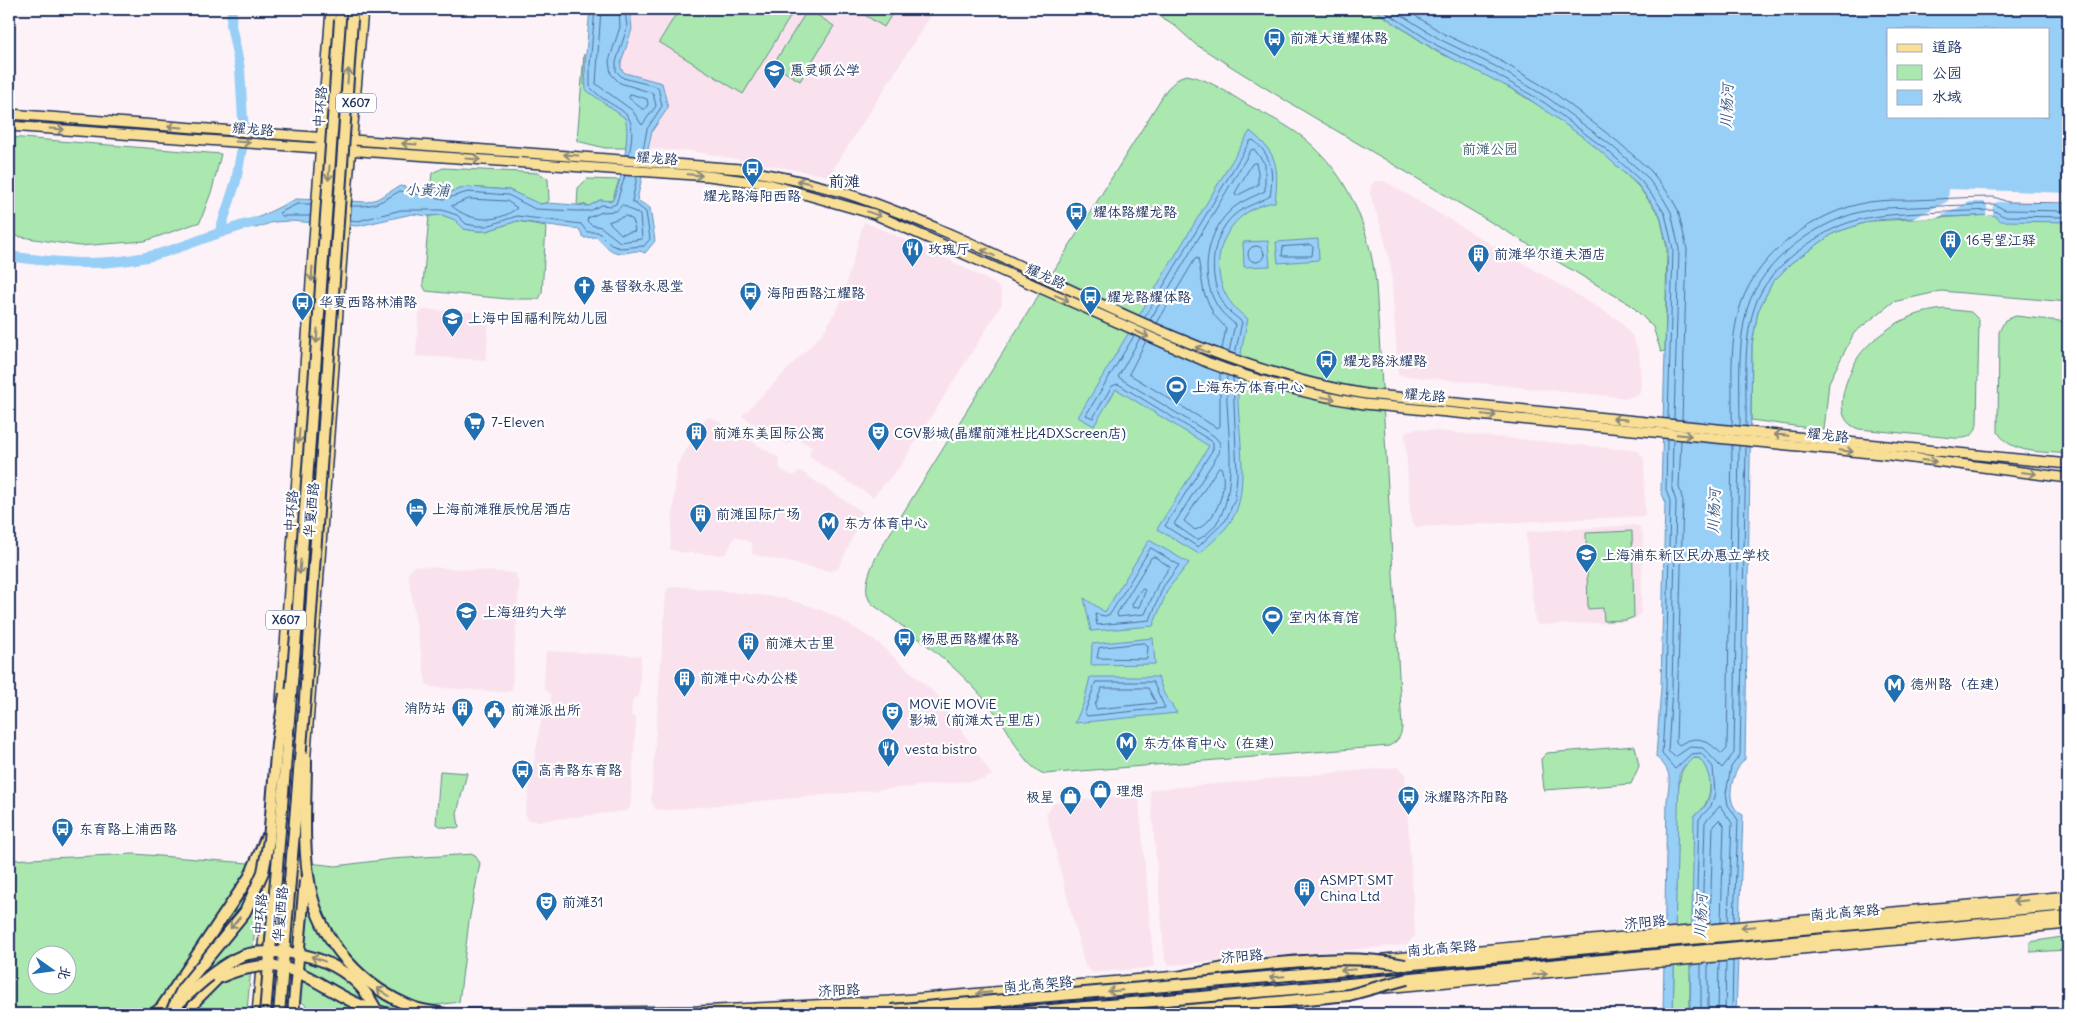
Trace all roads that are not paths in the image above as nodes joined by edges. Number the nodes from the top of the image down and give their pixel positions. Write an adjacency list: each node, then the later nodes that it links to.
1 (331, 9): 7 (main road, 华夏西路 / X607)
2 (341, 9): 15 (highway, 中环路, one-way to 15, bridge)
3 (352, 9): 16 (highway, 中环路, one-way to 3, bridge)
4 (363, 9): 8 (main road, 华夏西路 / X607)
5 (9, 114): 7 (main road, 耀龙路, one-way to 5)
6 (9, 126): 9 (main road, 耀龙路, one-way to 9)
7 (321, 138): 8 (main road, 耀龙路); 9 (main road, 华夏西路 / X607)
8 (353, 140): 10 (main road, 华夏西路 / X607); 11 (main road, 耀龙路, one-way to 8)
9 (320, 148): 10 (main road, 耀龙路); 30 (main road, 华夏西路 / X607, one-way to 30)
10 (352, 150): 11 (main road, 耀龙路, one-way to 11); 33 (main road, 华夏西路 / X607)
11 (1549, 416): 12 (main road, 耀龙路)
12 (1882, 450): 13 (main road, 耀龙路); 14 (main road, 耀龙路, one-way to 14)
13 (2068, 464)
14 (2068, 478)
15 (296, 622): 17 (highway, bridge); 31 (highway, 中环路, bridge)
16 (305, 699): 18 (highway, bridge); 32 (highway, 中环路, bridge)
17 (270, 823): 27 (highway, bridge); 28 (highway, one-way to 28, bridge)
18 (305, 850): 34 (highway, bridge); 38 (highway, one-way to 18, bridge)
19 (2068, 896): 24 (main road, 济阳路, one-way to 24)
20 (2065, 905): 23 (highway, 南北高架路)
21 (2065, 918): 25 (highway, 南北高架路)
22 (2068, 924): 26 (main road, one-way to 22)
23 (1405, 965): 24 (highway, bridge); 39 (highway, 南北高架路, one-way to 39, bridge)
24 (1183, 976): 37 (main road, 济阳路, one-way to 37)
25 (1406, 978): 26 (highway, bridge); 40 (highway, 南北高架路, bridge)
26 (1182, 1007): 41 (main road)
27 (154, 1014)
28 (169, 1014): 35 (highway, one-way to 28, bridge)
29 (189, 1014): 36 (highway, bridge)
30 (257, 1014)
31 (265, 1014)
32 (279, 1014)
33 (284, 1014)
34 (293, 1014)
35 (378, 1014)
36 (390, 1014)
37 (416, 1014)
38 (445, 1014)
39 (818, 1014)
40 (1003, 1014)
41 (1101, 1014)

